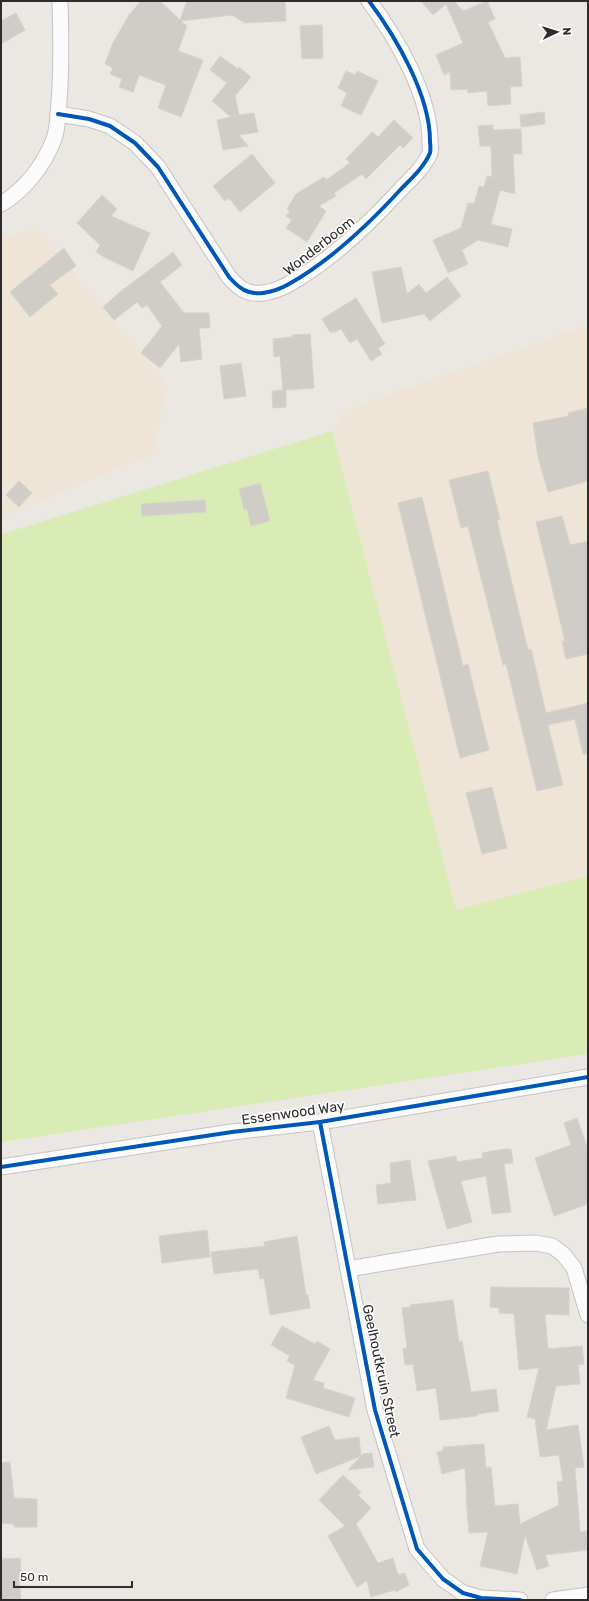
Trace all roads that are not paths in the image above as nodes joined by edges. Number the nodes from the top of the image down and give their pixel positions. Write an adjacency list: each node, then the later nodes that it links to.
1 (60, 1): 3 (street)
2 (369, 1): 3 (street, Wonderboom)
3 (58, 114): 4 (street)
4 (1, 204)
5 (588, 1077): 6 (street, Essenwood Way)
6 (320, 1122): 7 (street, Essenwood Way); 8 (street, Geelhoutkruin Street)
7 (1, 1167)
8 (348, 1268): 9 (street); 11 (street, Geelhoutkruin Street)
9 (588, 1315)
10 (588, 1595): 12 (street)
11 (520, 1600)
12 (553, 1600)

